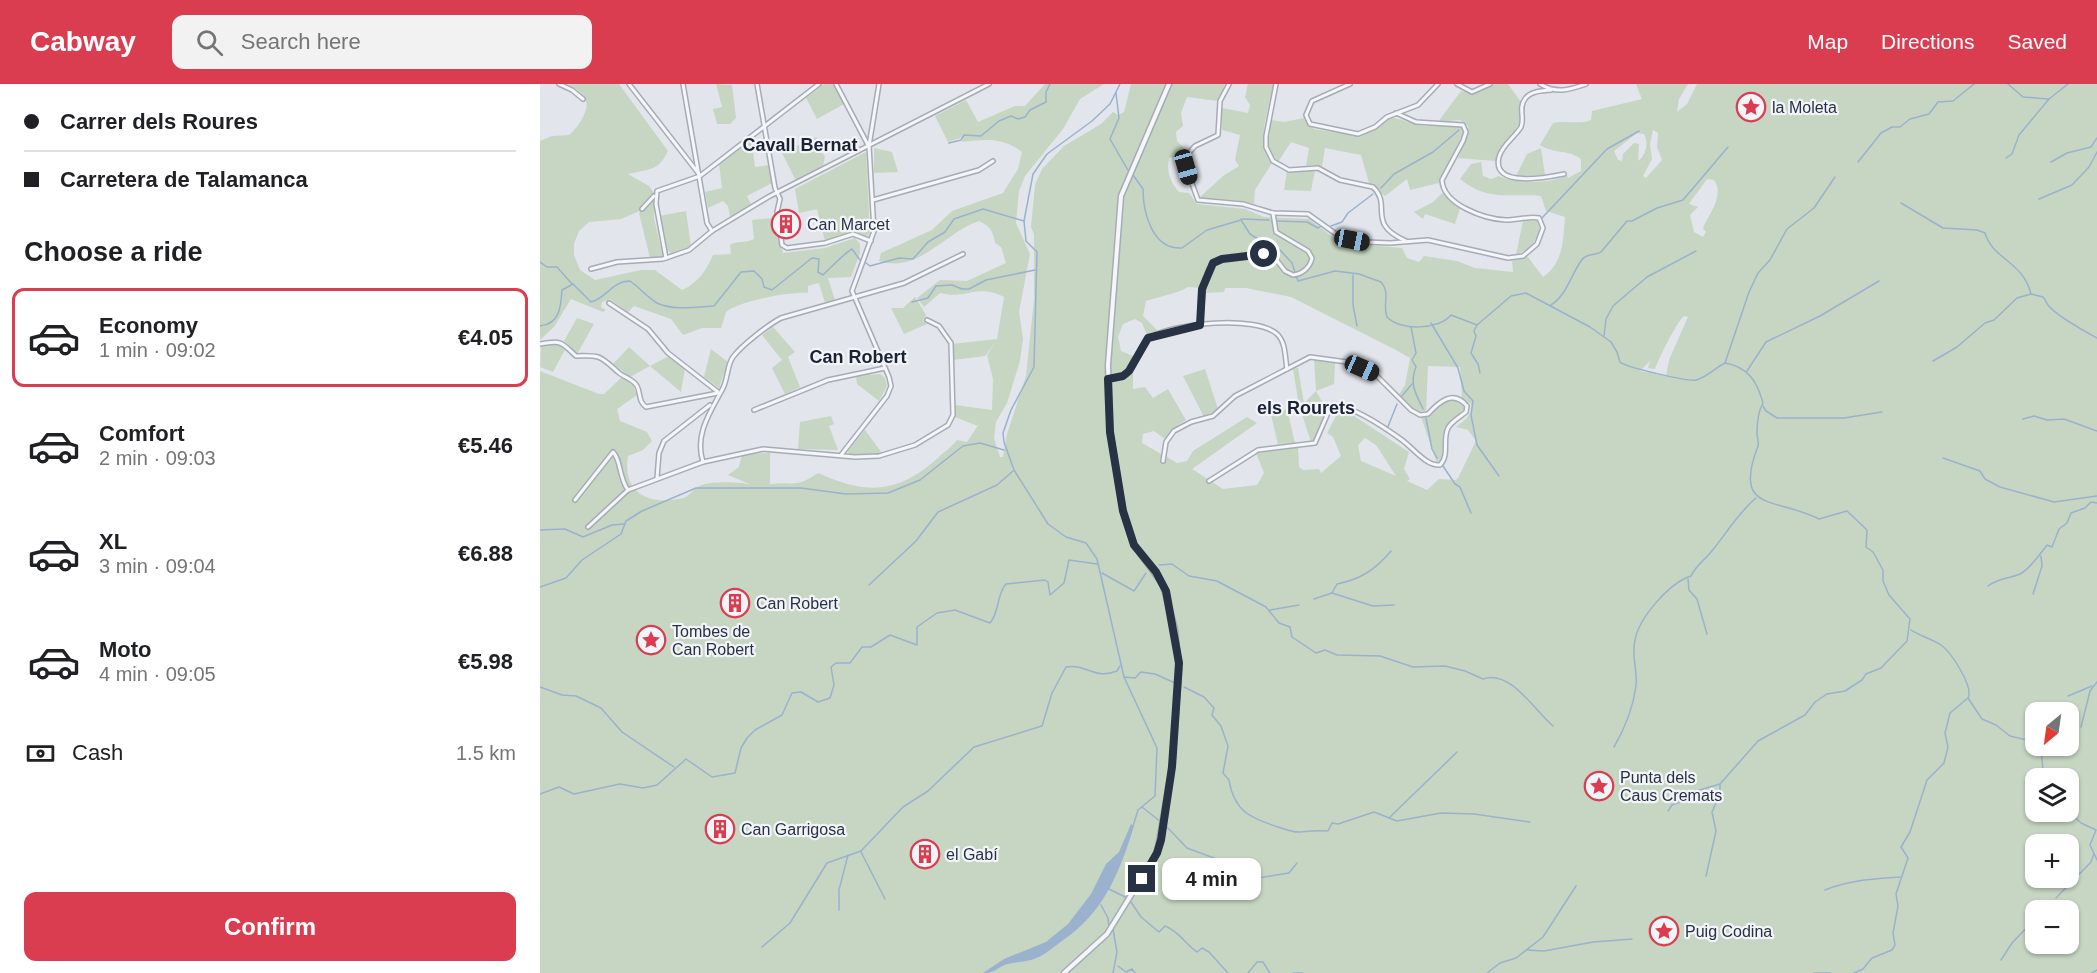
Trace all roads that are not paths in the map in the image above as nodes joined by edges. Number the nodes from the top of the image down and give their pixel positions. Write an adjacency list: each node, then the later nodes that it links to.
1 (559, 84): 19 (street)
2 (629, 84): 25 (street)
3 (683, 84): 25 (street)
4 (757, 84): 21 (street)
5 (819, 84): 21 (street)
6 (836, 84): 22 (street)
7 (879, 84): 22 (street)
8 (989, 84): 22 (street)
9 (1169, 84): 44 (street)
10 (1228, 84): 30 (street)
11 (1276, 84): 33 (street)
12 (1350, 84): 20 (street)
13 (1438, 84): 20 (street)
14 (1457, 84): 15 (street)
15 (1490, 84)
16 (1540, 84): 18 (street)
17 (1586, 84): 18 (street)
18 (1551, 90): 24 (street)
19 (583, 99)
20 (1396, 113): 33 (street)
21 (764, 126): 25 (street); 26 (street)
22 (869, 146): 26 (street); 28 (street)
23 (993, 161): 28 (street)
24 (1564, 174)
25 (700, 176): 27 (street); 31 (street)
26 (777, 192): 31 (street); 32 (street)
27 (655, 195): 29 (street); 35 (street)
28 (873, 200): 32 (street)
29 (642, 209)
30 (1273, 213): 33 (street); 40 (street)
31 (712, 231): 35 (street)
32 (871, 241): 37 (street)
33 (1408, 242)
34 (963, 254): 37 (street)
35 (666, 258): 36 (street)
36 (591, 269)
37 (854, 298): 42 (street); 45 (street)
38 (609, 303): 45 (street)
39 (927, 320): 48 (street)
40 (1200, 325): 43 (street); 44 (street)
41 (540, 344): 45 (street)
42 (885, 368): 47 (street); 48 (street)
43 (1287, 369): 49 (street); 52 (street)
44 (1108, 379): 56 (street)
45 (719, 393): 46 (street)
46 (712, 404): 50 (street); 51 (street)
47 (754, 410)
48 (841, 455): 50 (street)
49 (1163, 461)
50 (703, 462): 51 (street)
51 (657, 478): 53 (street)
52 (1209, 481)
53 (628, 490): 54 (street); 55 (street)
54 (575, 500)
55 (588, 527)
56 (1064, 973)

